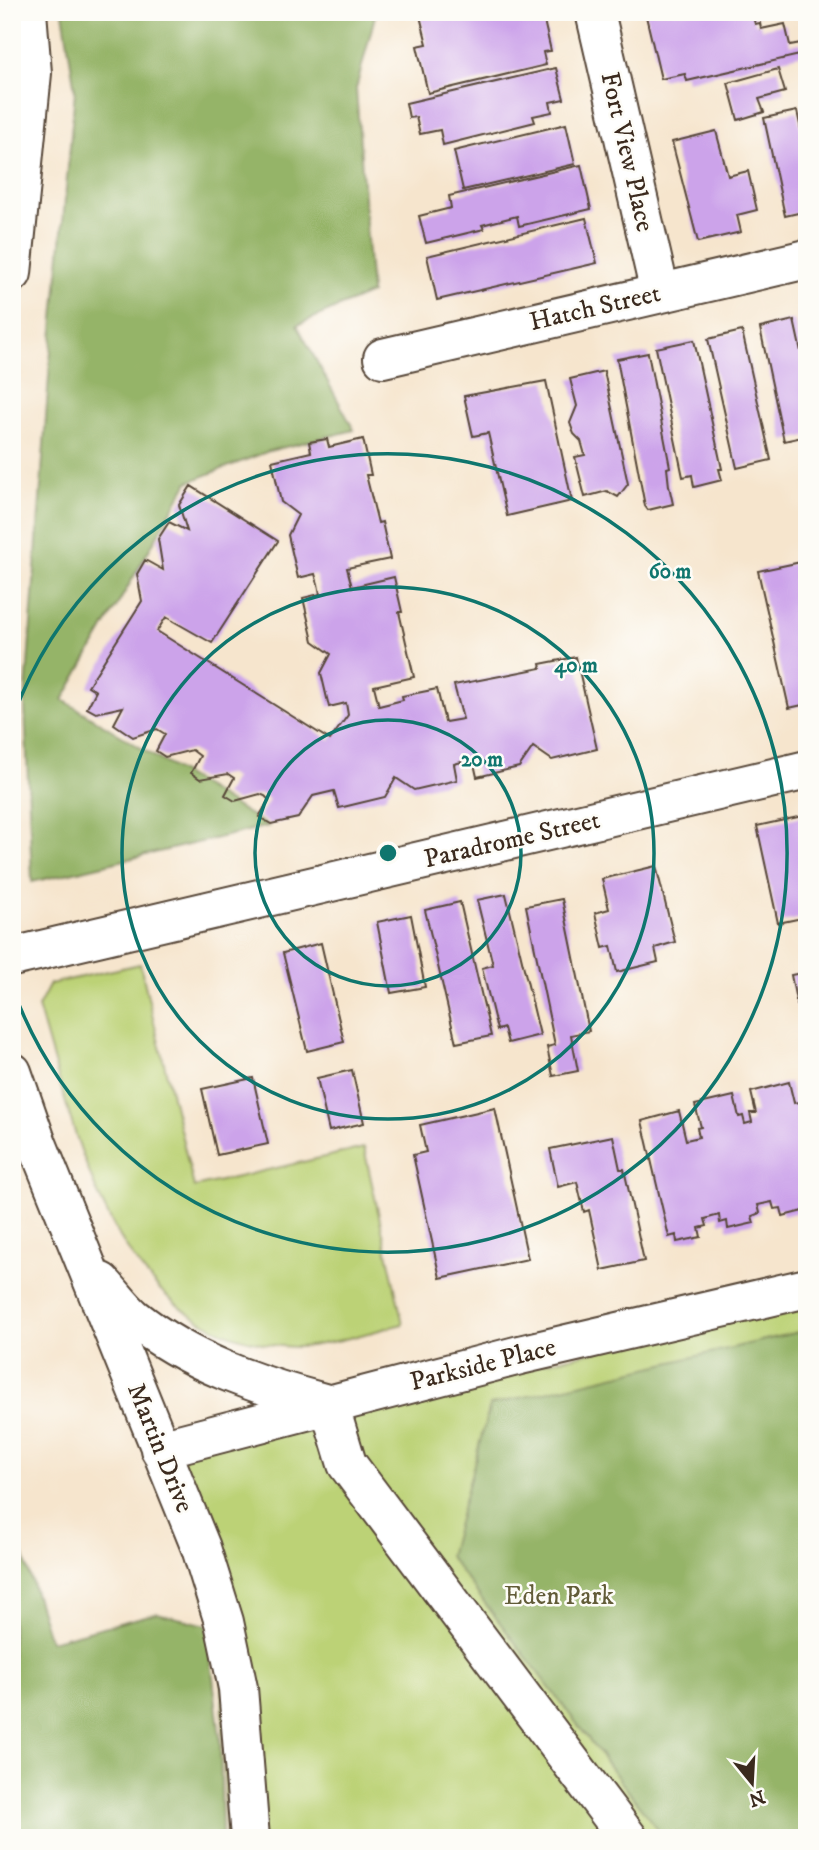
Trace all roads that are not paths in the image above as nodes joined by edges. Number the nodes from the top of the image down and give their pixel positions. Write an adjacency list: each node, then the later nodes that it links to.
1 (27, 12): 4 (street)
2 (595, 12): 5 (street, Fort View Place)
3 (807, 259): 5 (street, Hatch Street)
4 (12, 273)
5 (660, 293): 6 (street, Hatch Street)
6 (383, 358)
7 (807, 771): 8 (street, Paradrome Street)
8 (12, 957)
9 (12, 1072): 10 (street, Martin Drive)
10 (87, 1265): 12 (street); 13 (street, Martin Drive)
11 (807, 1288): 12 (street, Parkside Place)
12 (329, 1404): 13 (street, Parkside Place); 15 (street)
13 (160, 1449): 14 (street, Martin Drive)
14 (250, 1838)
15 (628, 1838)

